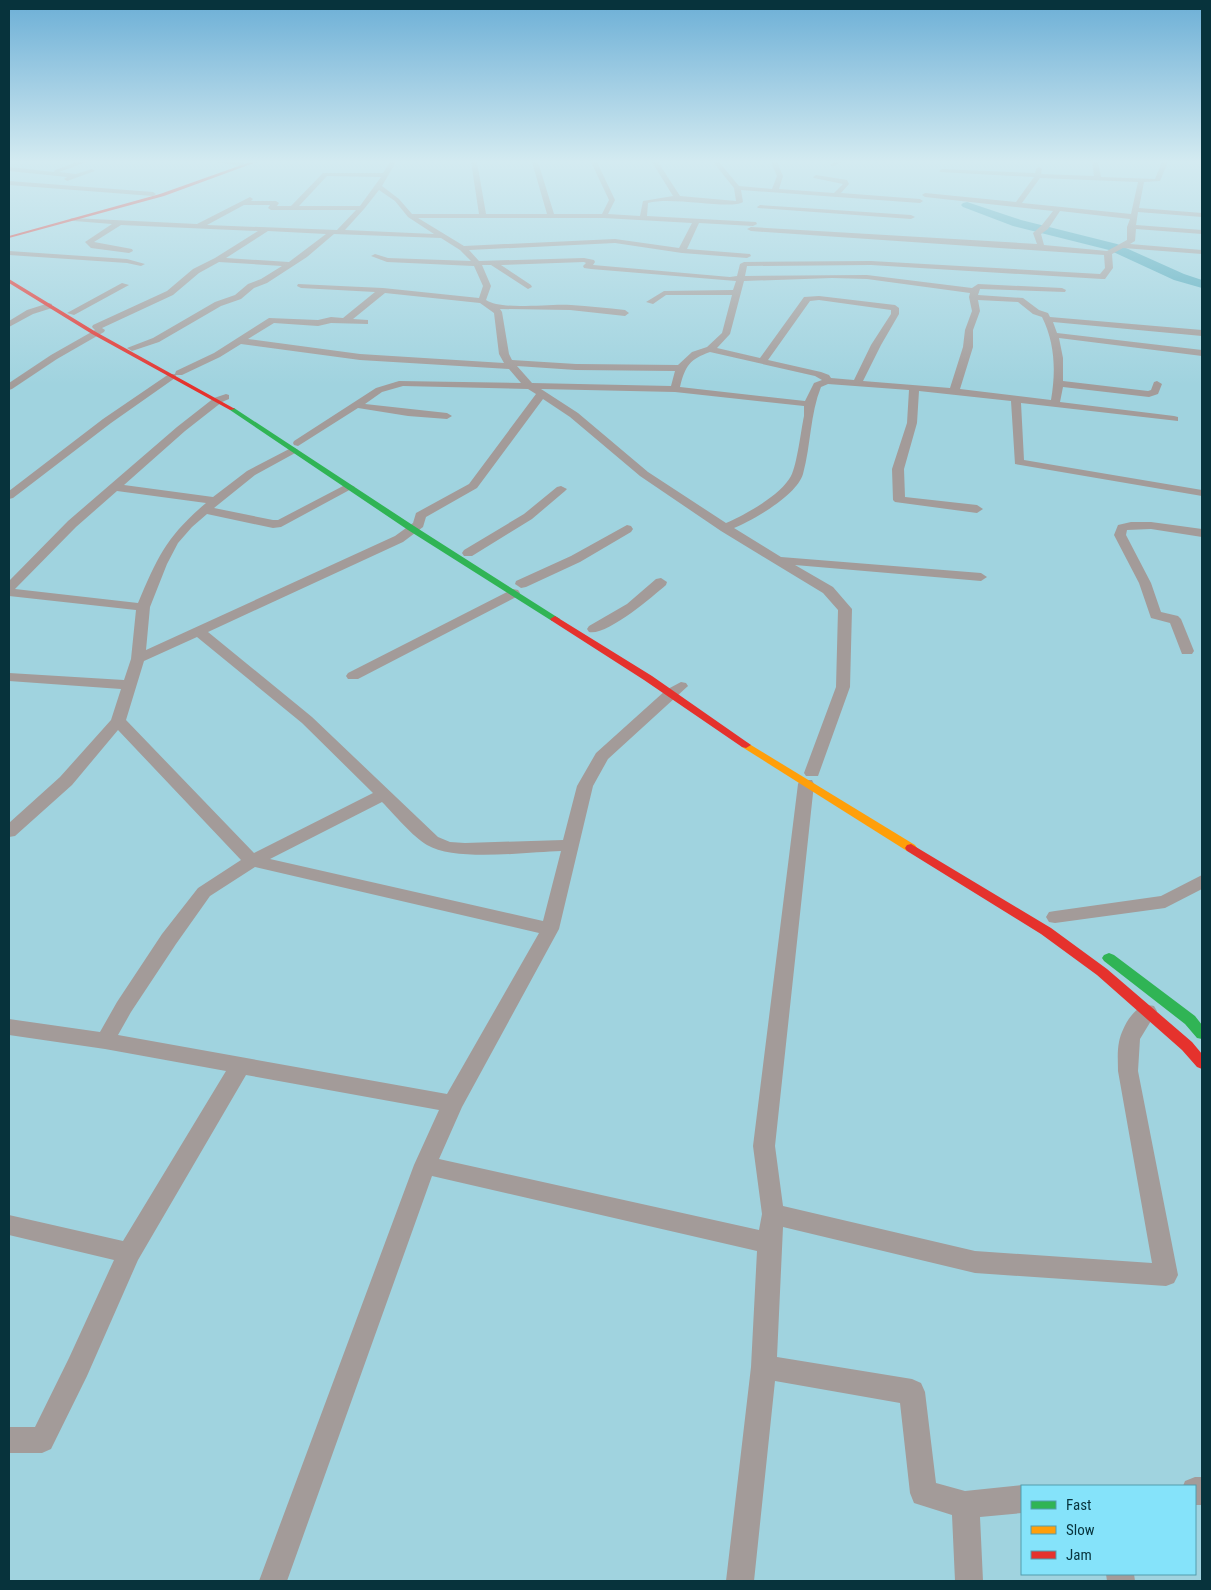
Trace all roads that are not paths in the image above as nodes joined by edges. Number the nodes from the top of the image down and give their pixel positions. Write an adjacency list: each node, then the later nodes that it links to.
1 (98, 236): 24 (street)
2 (255, 236): 23 (street)
3 (330, 236): 27 (street)
4 (441, 236): 16 (street)
5 (617, 236): 12 (street)
6 (689, 236): 17 (street)
7 (891, 236): 11 (street)
8 (910, 236): 11 (street)
9 (1038, 236): 15 (street)
10 (1131, 236): 13 (street)
11 (910, 240): 15 (street)
12 (615, 241): 16 (street); 17 (street)
13 (1123, 246): 18 (street); 20 (street)
14 (750, 247): 22 (street)
15 (1041, 247): 20 (street)
16 (463, 248): 28 (street)
17 (682, 251): 22 (street)
18 (1202, 252)
19 (9, 253): 24 (street)
20 (1108, 253): 31 (street)
21 (375, 256): 28 (street)
22 (747, 256): 29 (street)
23 (218, 260): 27 (street); 43 (street)
24 (127, 261): 26 (street); 30 (street)
25 (492, 262): 28 (street); 33 (street); 37 (street)
26 (141, 264)
27 (290, 264): 61 (street)
28 (477, 264): 44 (street)
29 (744, 264): 31 (street); 33 (street)
30 (114, 269)
31 (975, 269): 40 (street)
32 (9, 275): 51 (main road)
33 (741, 279): 40 (street); 41 (street)
34 (9, 281): 48 (main road)
35 (125, 285): 46 (street)
36 (301, 286): 38 (street)
37 (528, 287)
38 (383, 290): 44 (street); 54 (street)
39 (1062, 290): 40 (street)
40 (975, 291): 53 (street); 76 (street)
41 (738, 292): 42 (street); 62 (street)
42 (650, 302)
43 (148, 303): 45 (street); 57 (street)
44 (485, 303): 50 (street); 65 (street)
45 (122, 304)
46 (87, 305): 47 (street); 51 (street)
47 (105, 305)
48 (49, 306): 49 (street); 57 (main road)
49 (30, 312): 52 (street); 56 (street)
50 (625, 312)
51 (71, 313): 57 (main road)
52 (9, 314)
53 (1047, 319): 58 (street); 59 (street)
54 (346, 320): 55 (street); 60 (street)
55 (365, 322)
56 (9, 324)
57 (97, 330): 61 (main road); 67 (main road); 73 (street)
58 (1202, 333)
59 (1055, 335): 63 (street); 71 (street)
60 (241, 341): 65 (street); 67 (street)
61 (132, 348): 67 (main road)
62 (710, 349): 64 (street); 66 (street)
63 (1202, 353)
64 (762, 361): 68 (street); 69 (street)
65 (510, 364): 66 (street); 70 (street)
66 (680, 368): 74 (street)
67 (176, 374): 78 (main road); 90 (street)
68 (827, 381): 69 (street); 81 (street)
69 (857, 383): 75 (street)
70 (527, 384): 74 (street); 77 (street); 82 (street)
71 (1060, 384): 72 (street); 80 (street)
72 (1157, 384)
73 (9, 387)
74 (675, 389): 81 (street)
75 (914, 389): 76 (street); 92 (street)
76 (954, 391): 79 (street)
77 (542, 393): 94 (street); 95 (street)
78 (222, 398): 85 (main road); 86 (street)
79 (1016, 399): 80 (street); 89 (street)
80 (1055, 402): 84 (street)
81 (809, 404): 95 (street)
82 (355, 405): 83 (street); 85 (street)
83 (447, 416)
84 (1174, 419)
85 (295, 447): 87 (main road); 91 (street); 94 (main road)
86 (116, 487): 91 (street); 103 (street)
87 (349, 487): 93 (street); 94 (main road)
88 (561, 490): 98 (street)
89 (1202, 493)
90 (9, 496)
91 (215, 501): 93 (street)
92 (977, 509)
93 (204, 510): 105 (street)
94 (415, 526): 98 (main road); 102 (main road); 107 (street)
95 (724, 528): 99 (street)
96 (627, 529): 102 (street)
97 (1202, 533): 108 (street)
98 (468, 553): 102 (main road)
99 (779, 560): 100 (street); 115 (street)
100 (981, 577)
101 (661, 582): 106 (street)
102 (517, 589): 104 (main road); 110 (street); 113 (main road)
103 (9, 590): 105 (street)
104 (545, 599)
105 (143, 607): 109 (street)
106 (594, 629)
107 (199, 632): 109 (street); 116 (street)
108 (1187, 651)
109 (138, 659): 112 (street)
110 (353, 676)
111 (9, 677): 112 (street)
112 (130, 685): 114 (street)
113 (675, 687): 115 (main road); 118 (street)
114 (118, 722): 117 (street); 119 (street)
115 (813, 778): 125 (main road); 133 (street)
116 (385, 794): 118 (street); 119 (street)
117 (9, 832)
118 (569, 845): 122 (street)
119 (252, 861): 122 (street); 128 (street)
120 (1202, 880): 121 (street)
121 (1051, 914): 123 (main road)
122 (550, 929): 131 (street)
123 (1071, 929)
124 (1102, 953): 126 (main road)
125 (1146, 1011): 129 (main road); 133 (street)
126 (1198, 1024)
127 (9, 1027): 128 (street)
128 (105, 1041): 130 (street)
129 (1202, 1063)
130 (241, 1065): 131 (street); 136 (street)
131 (454, 1104): 132 (street)
132 (425, 1165): 135 (street); 141 (street)
133 (772, 1214): 135 (street)
134 (9, 1225): 136 (street)
135 (769, 1243): 137 (street)
136 (129, 1253): 138 (street)
137 (764, 1367): 140 (street); 142 (street)
138 (9, 1440)
139 (1021, 1499): 140 (street)
140 (965, 1505): 143 (street)
141 (273, 1581)
142 (740, 1581)
143 (969, 1581)

